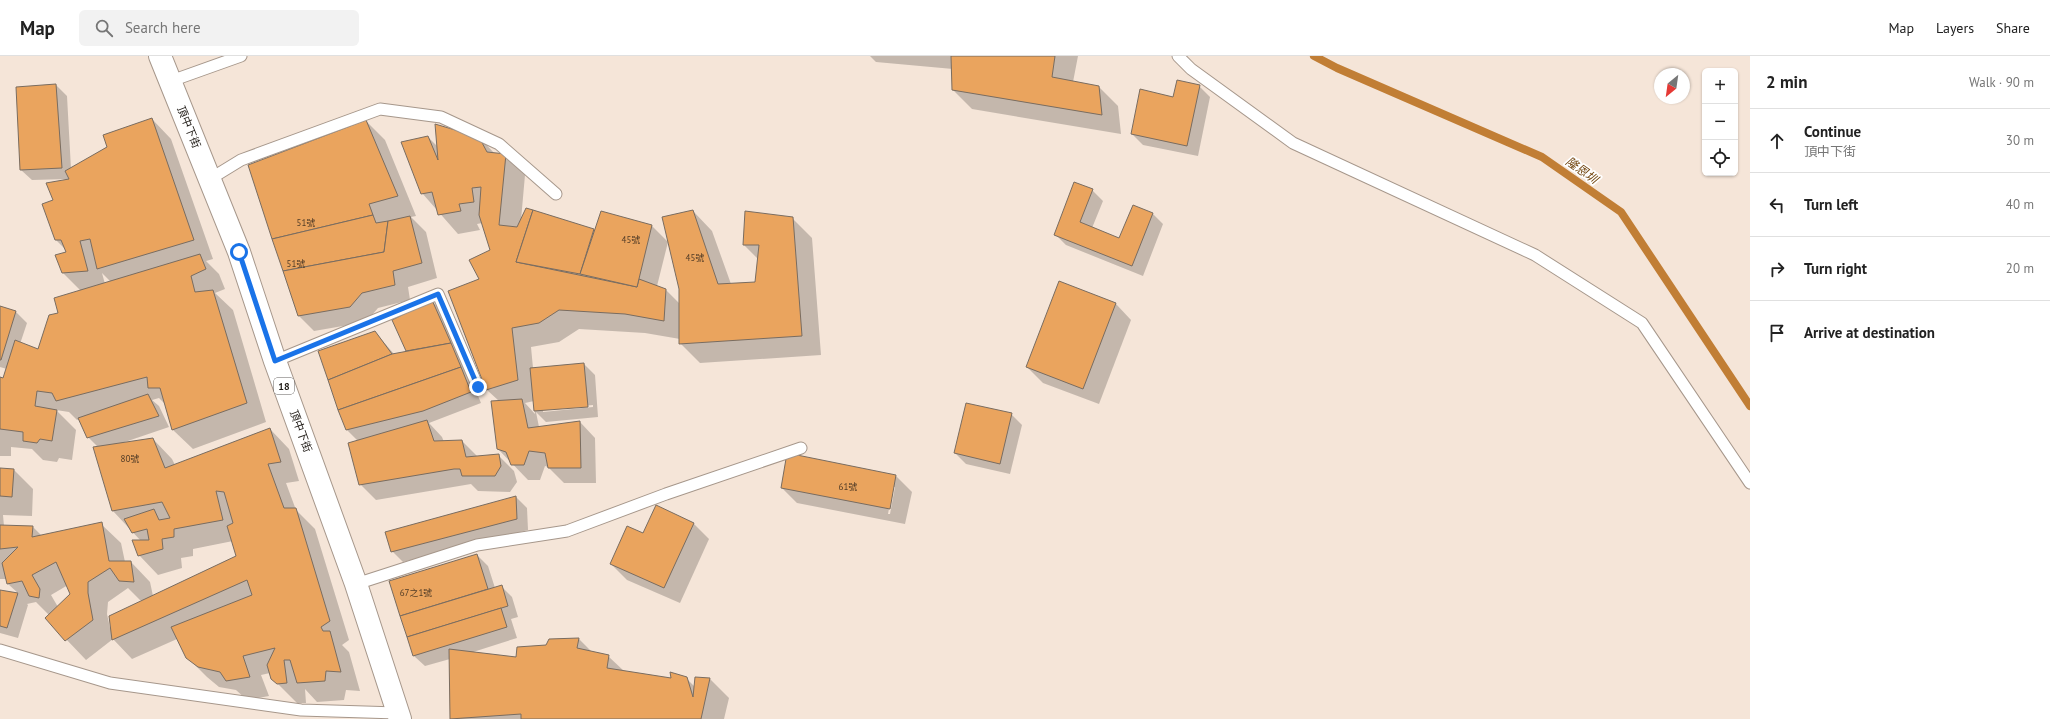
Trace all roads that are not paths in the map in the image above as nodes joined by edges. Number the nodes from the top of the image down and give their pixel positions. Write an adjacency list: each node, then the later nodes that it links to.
1 (160, 56): 4 (main road, 頂中下街 / 18)
2 (241, 56): 4 (lane)
3 (1178, 56): 10 (lane)
4 (171, 81): 5 (main road, 頂中下街 / 18)
5 (210, 179): 6 (lane); 7 (main road, 頂中下街 / 18)
6 (556, 194)
7 (275, 361): 8 (lane); 11 (main road, 頂中下街 / 18)
8 (478, 387)
9 (801, 448): 11 (lane)
10 (1750, 483)
11 (356, 584): 13 (main road, 頂中下街 / 18)
12 (0, 650): 13 (lane)
13 (399, 716)

